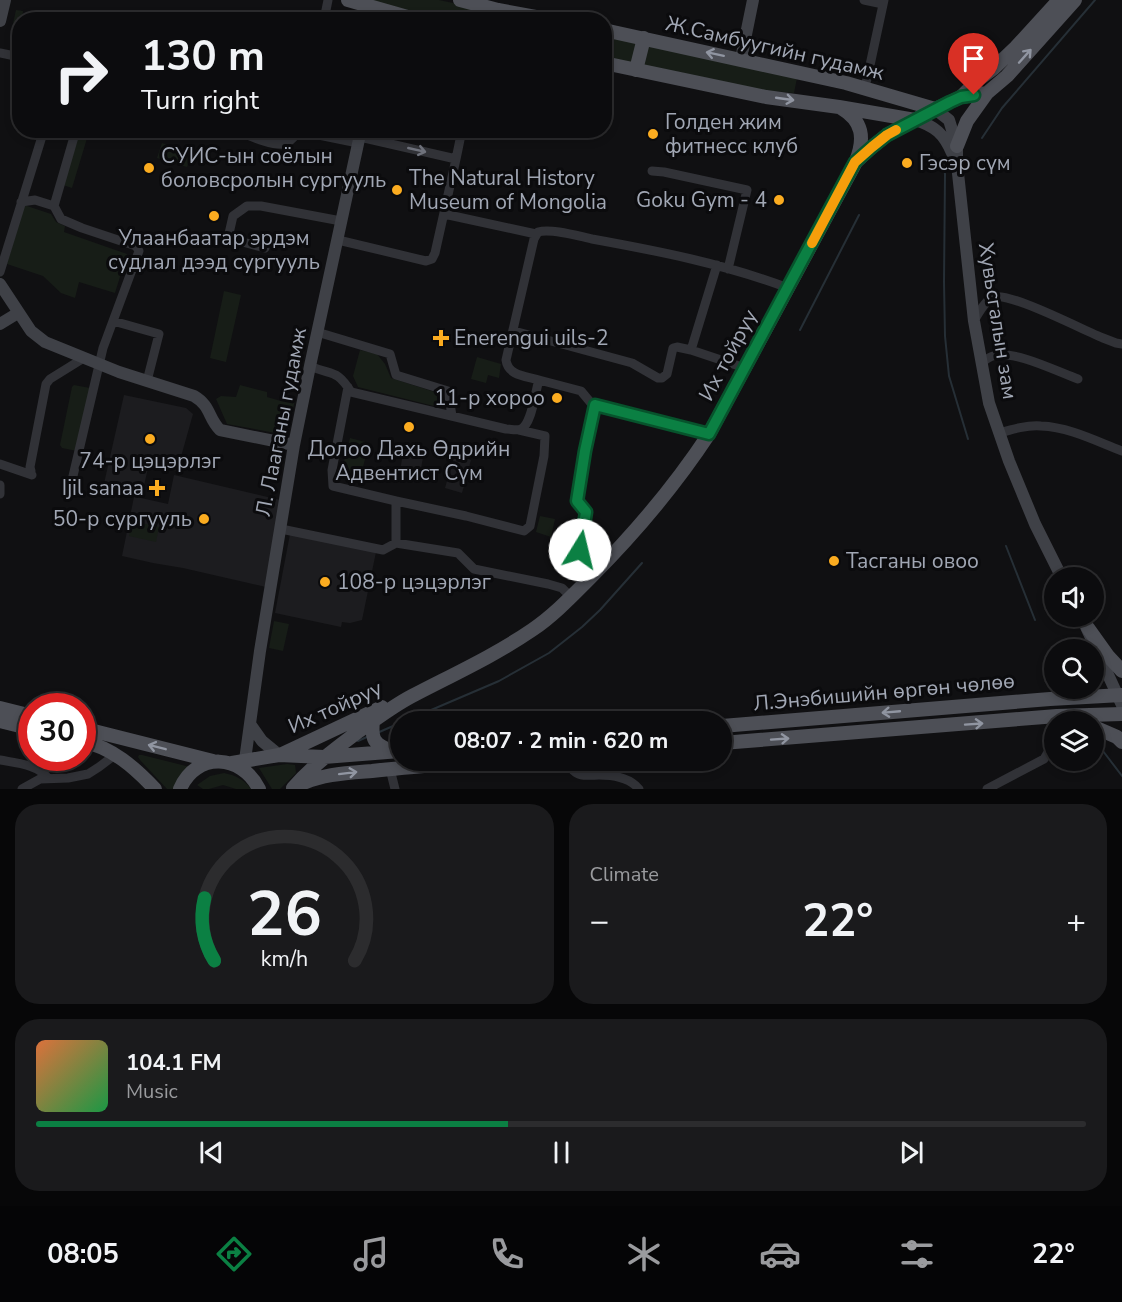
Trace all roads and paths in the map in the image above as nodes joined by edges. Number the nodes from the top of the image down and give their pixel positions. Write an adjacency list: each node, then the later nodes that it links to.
1 (5, 0): 11 (main road)
2 (348, 0): 9 (main road)
3 (460, 0): 10 (main road)
4 (753, 0): 14 (main road)
5 (864, 0): 8 (street)
6 (1059, 0): 21 (main road)
7 (1075, 0): 19 (main road, one-way to 7)
8 (884, 2): 18 (street)
9 (380, 12)
10 (509, 12)
11 (0, 21)
12 (612, 32): 13 (main road, Ж.Самбуугийн гудамж)
13 (644, 38): 14 (main road, Ж.Самбуугийн гудамж, one-way to 13); 16 (main road)
14 (741, 59): 17 (main road, Ж.Самбуугийн гудамж)
15 (612, 65): 16 (main road, Ж.Самбуугийн гудамж)
16 (636, 70): 22 (main road, Ж.Самбуугийн гудамж, one-way to 22)
17 (846, 83): 18 (main road, Ж.Самбуугийн гудамж); 22 (main road)
18 (864, 88): 20 (main road, Ж.Самбуугийн гудамж)
19 (987, 93): 21 (main road); 32 (main road)
20 (891, 97): 21 (main road); 23 (main road, Ж.Самбуугийн гудамж)
21 (961, 97): 23 (main road)
22 (839, 107): 24 (main road, Ж.Самбуугийн гудамж); 34 (main road)
23 (935, 109): 24 (main road, Их тойруу); 32 (main road)
24 (915, 120): 34 (main road, Их тойруу); 35 (main road)
25 (41, 138): 37 (street)
26 (74, 138): 38 (street)
27 (258, 138): 28 (street)
28 (293, 138)
29 (360, 138): 40 (main road, Л. Лааганы гудамж)
30 (364, 138): 33 (street, one-way to 33)
31 (460, 138): 33 (street)
32 (957, 146): 35 (main road)
33 (456, 159): 39 (street)
34 (855, 162): 48 (main road, Их тойруу)
35 (957, 164): 51 (main road, Хувьсгалын зам)
36 (652, 171): 45 (street)
37 (21, 202): 38 (street); 46 (street)
38 (54, 206): 50 (street)
39 (444, 214): 41 (street); 42 (street)
40 (341, 221): 42 (main road, Л. Лааганы гудамж); 43 (street)
41 (536, 234): 44 (street); 53 (street)
42 (338, 240): 54 (main road, Л. Лааганы гудамж)
43 (265, 248)
44 (717, 266): 45 (street); 56 (street)
45 (728, 269): 48 (street)
46 (0, 272)
47 (0, 285): 49 (main road)
48 (788, 288): 61 (main road, Их тойруу)
49 (18, 313): 52 (main road); 57 (main road)
50 (113, 321): 59 (street); 64 (street)
51 (974, 321): 55 (street); 58 (main road, Хувьсгалын зам)
52 (0, 324)
53 (514, 331): 56 (street); 63 (street)
54 (317, 332): 60 (main road, Л. Лааганы гудамж); 67 (street)
55 (1122, 344)
56 (691, 350): 61 (street)
57 (82, 358): 59 (main road); 73 (street)
58 (981, 363): 62 (street); 69 (main road, Хувьсгалын зам)
59 (99, 364): 64 (main road); 74 (street)
60 (310, 366): 65 (street); 71 (main road, Л. Лааганы гудамж)
61 (744, 368): 70 (main road, Их тойруу)
62 (1078, 379)
63 (539, 380): 66 (street); 68 (street)
64 (147, 381): 71 (main road)
65 (348, 387): 67 (street); 77 (street)
66 (595, 405): 70 (street); 80 (street)
67 (452, 416): 68 (street)
68 (519, 430): 77 (street)
69 (999, 433): 72 (street); 81 (main road, Хувьсгалын зам)
70 (709, 434): 82 (main road, Их тойруу)
71 (294, 445): 78 (main road, Л. Лааганы гудамж)
72 (1122, 451)
73 (0, 464)
74 (73, 476)
75 (0, 485): 76 (street)
76 (0, 494)
77 (396, 501): 79 (street)
78 (281, 529): 79 (street); 97 (main road, Л. Лааганы гудамж)
79 (396, 543): 82 (street)
80 (580, 550)
81 (1057, 567)
82 (571, 597): 86 (main road, Их тойруу)
83 (1088, 627): 85 (main road)
84 (1104, 664): 88 (main road)
85 (1122, 671)
86 (409, 698): 96 (main road, Их тойруу); 108 (main road, Их тойруу)
87 (1104, 698): 88 (main road, Л.Энэбишийн өргөн чөлөө)
88 (1120, 698)
89 (1050, 699): 98 (main road, Л.Энэбишийн өргөн чөлөө, one-way to 98)
90 (0, 708): 91 (main road)
91 (18, 712)
92 (1122, 714): 93 (main road, Л.Энэбишийн өргөн чөлөө)
93 (1104, 715)
94 (1044, 720): 102 (main road, Л.Энэбишийн өргөн чөлөө, one-way to 94)
95 (0, 721): 99 (main road)
96 (373, 721): 105 (main road); 109 (main road, Их тойруу)
97 (250, 724): 108 (main road); 113 (main road, Л. Лааганы гудамж)
98 (732, 725)
99 (18, 726)
100 (1104, 731): 103 (main road)
101 (96, 732): 112 (main road, one-way to 101)
102 (732, 742)
103 (1122, 742)
104 (96, 745): 107 (main road)
105 (390, 750)
106 (390, 752): 109 (main road)
107 (116, 754): 117 (street); 120 (main road)
108 (279, 755): 109 (main road, Их тойруу); 113 (main road, Их тойруу); 118 (main road)
109 (324, 757): 118 (main road)
110 (1044, 759): 125 (street)
111 (0, 760): 117 (street)
112 (213, 761): 113 (main road, Их тойруу); 121 (main road)
113 (238, 761): 122 (main road)
114 (390, 769): 118 (main road, one-way to 114)
115 (390, 771): 123 (street)
116 (573, 771): 124 (street)
117 (48, 778): 119 (street)
118 (296, 785)
119 (22, 789)
120 (155, 789)
121 (180, 789)
122 (259, 789)
123 (395, 789)
124 (639, 789)
125 (987, 789)

